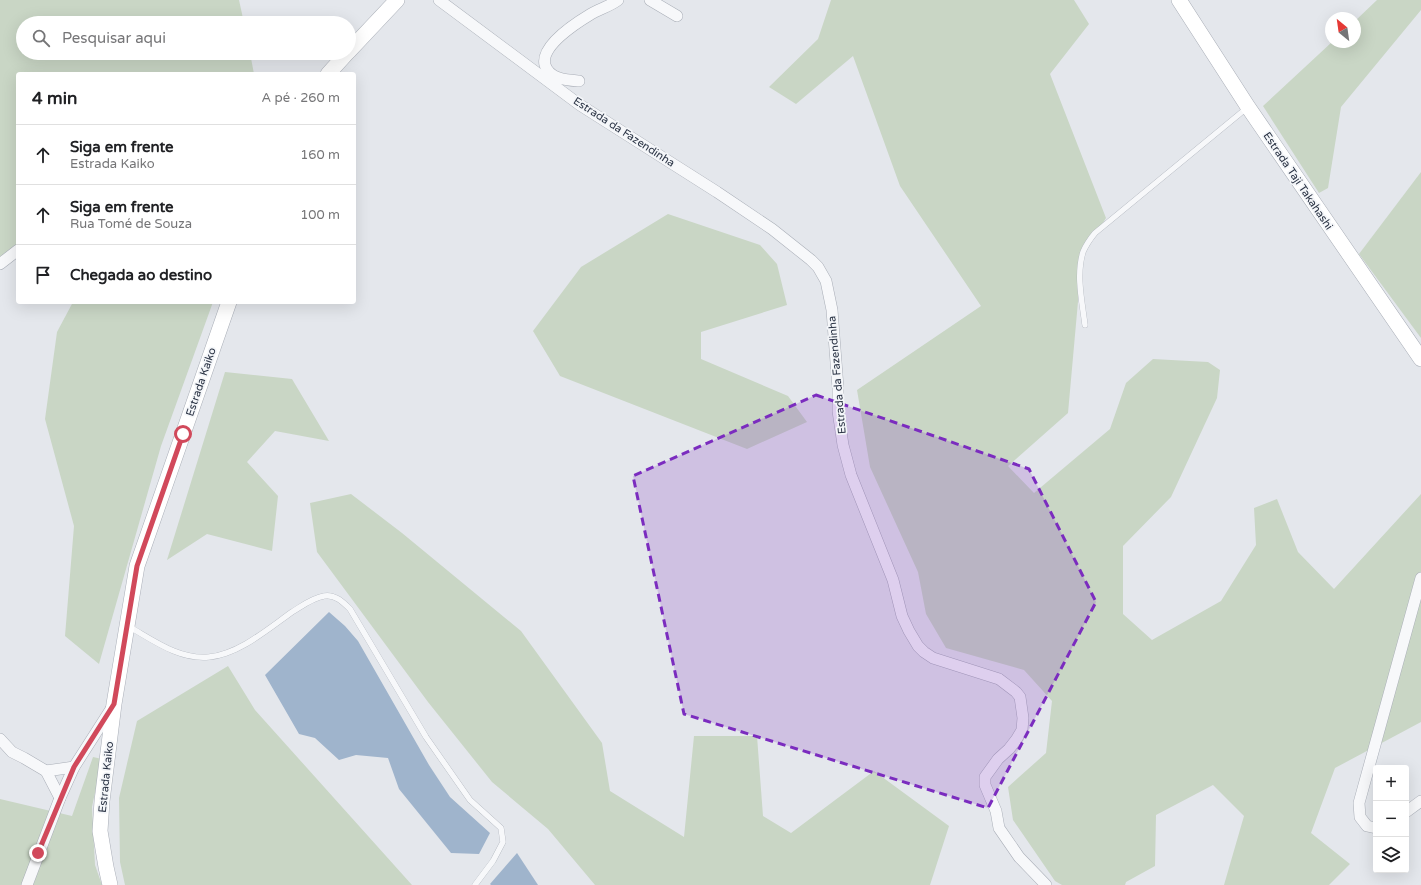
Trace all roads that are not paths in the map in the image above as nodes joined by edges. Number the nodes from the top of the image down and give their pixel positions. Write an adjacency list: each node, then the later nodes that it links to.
1 (397, 0): 7 (street)
2 (439, 0): 30 (street, Estrada da Fazendinha)
3 (618, 0): 10 (street)
4 (650, 0): 6 (street)
5 (1180, 0): 11 (street, Estrada Taji Takahashi)
6 (677, 16)
7 (356, 44)
8 (341, 60): 9 (street)
9 (330, 72)
10 (579, 81)
11 (1248, 107): 15 (lane); 16 (street, Estrada Taji Takahashi)
12 (16, 252): 13 (street)
13 (0, 264)
14 (228, 304): 18 (street, Estrada Kaiko)
15 (1085, 325)
16 (1421, 359)
17 (1421, 578): 26 (street)
18 (127, 626): 19 (street, Estrada Kaiko); 29 (lane)
19 (114, 704): 21 (street); 28 (street, Estrada Kaiko)
20 (0, 739): 22 (street)
21 (74, 767): 22 (street); 23 (street)
22 (46, 772): 23 (street)
23 (60, 798): 27 (street)
24 (1421, 801): 25 (street)
25 (1409, 810)
26 (1373, 827)
27 (27, 885)
28 (110, 885)
29 (474, 885)
30 (1046, 885)

